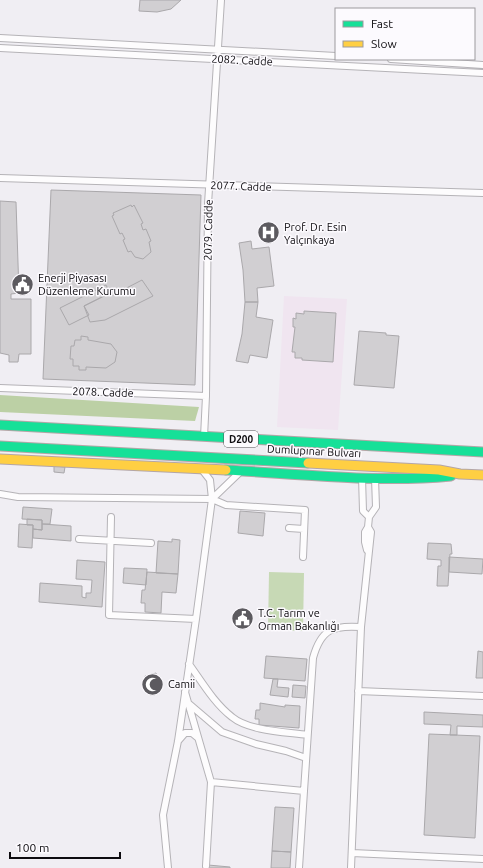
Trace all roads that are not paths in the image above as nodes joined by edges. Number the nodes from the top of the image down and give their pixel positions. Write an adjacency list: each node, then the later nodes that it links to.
1 (221, 0): 4 (street, 2079. Cadde)
2 (0, 38): 4 (street, 2082. Cadde)
3 (0, 48): 6 (street, 2082. Cadde)
4 (217, 49): 5 (street, 2082. Cadde); 6 (street, 2079. Cadde)
5 (335, 56)
6 (216, 59): 9 (street, 2082. Cadde); 11 (street, 2079. Cadde)
7 (409, 60): 8 (street)
8 (483, 64)
9 (483, 73)
10 (0, 178): 11 (street, 2077. Cadde)
11 (209, 185): 12 (street, 2077. Cadde); 14 (street, 2079. Cadde)
12 (483, 193)
13 (0, 388): 14 (street, 2078. Cadde)
14 (206, 396): 16 (street, 2079. Cadde)
15 (0, 425): 16 (highway, Dumlupınar Bulvarı / D200)
16 (204, 437): 18 (highway, Dumlupınar Bulvarı / D200)
17 (0, 446): 22 (highway, Dumlupınar Bulvarı / D200)
18 (483, 452)
19 (0, 459): 20 (highway)
20 (204, 471): 21 (highway); 27 (street)
21 (239, 473): 24 (highway); 27 (street)
22 (460, 474): 23 (highway, Dumlupınar Bulvarı / D200); 25 (highway)
23 (483, 475)
24 (362, 478): 25 (highway); 29 (street)
25 (376, 478): 29 (street)
26 (0, 494): 27 (street)
27 (212, 499): 31 (street); 36 (street)
28 (111, 517): 33 (street)
29 (369, 517): 37 (street)
30 (289, 528): 31 (street)
31 (304, 529): 35 (street)
32 (79, 539): 33 (street)
33 (110, 540): 34 (street); 36 (street)
34 (151, 543)
35 (303, 558)
36 (196, 619): 38 (street)
37 (361, 627): 39 (street); 43 (street)
38 (190, 664): 40 (street); 43 (street)
39 (358, 691): 41 (street); 49 (street)
40 (185, 692): 42 (street); 45 (street)
41 (483, 696)
42 (188, 703): 44 (street); 46 (street)
43 (307, 736): 46 (street)
44 (198, 738): 45 (street); 47 (street)
45 (178, 741): 52 (street)
46 (306, 758): 48 (street)
47 (211, 782): 48 (street); 51 (street)
48 (304, 791): 53 (street)
49 (352, 853): 50 (street); 54 (street)
50 (483, 859)
51 (206, 866)
52 (168, 868)
53 (299, 868)
54 (351, 868)

